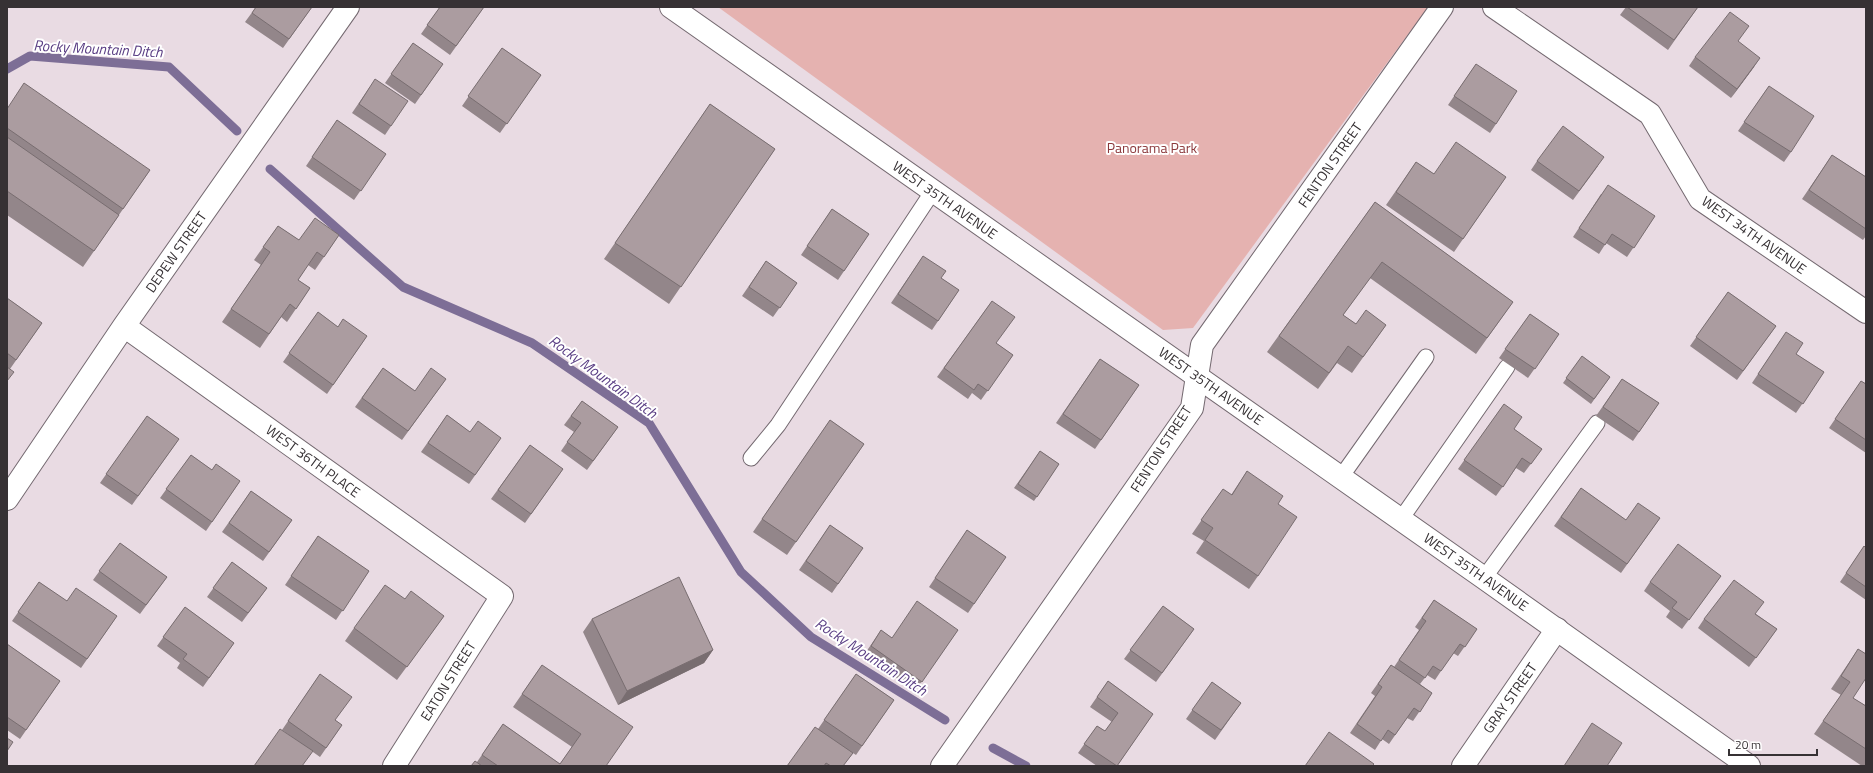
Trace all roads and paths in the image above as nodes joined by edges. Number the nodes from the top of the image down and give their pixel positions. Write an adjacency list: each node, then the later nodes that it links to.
1 (348, 7): 7 (street, DEPEW STREET)
2 (671, 7): 5 (street, WEST 35TH AVENUE)
3 (1442, 7): 10 (street, FENTON STREET)
4 (1494, 7): 6 (street, WEST 34TH AVENUE)
5 (934, 191): 10 (street, WEST 35TH AVENUE); 12 (lane)
6 (1866, 312)
7 (124, 326): 14 (street, DEPEW STREET); 17 (street, WEST 36TH PLACE)
8 (1426, 357): 13 (lane)
9 (1507, 367): 15 (lane)
10 (1196, 376): 13 (street, WEST 35TH AVENUE); 20 (street, FENTON STREET)
11 (1597, 423): 16 (lane)
12 (751, 458)
13 (1341, 477): 15 (street, WEST 35TH AVENUE)
14 (7, 499)
15 (1401, 519): 16 (street, WEST 35TH AVENUE)
16 (1484, 578): 18 (street, WEST 35TH AVENUE)
17 (502, 596): 19 (street, EATON STREET)
18 (1557, 629): 21 (street, GRAY STREET); 22 (street, WEST 35TH AVENUE)
19 (394, 766)
20 (942, 766)
21 (1463, 766)
22 (1749, 766)

